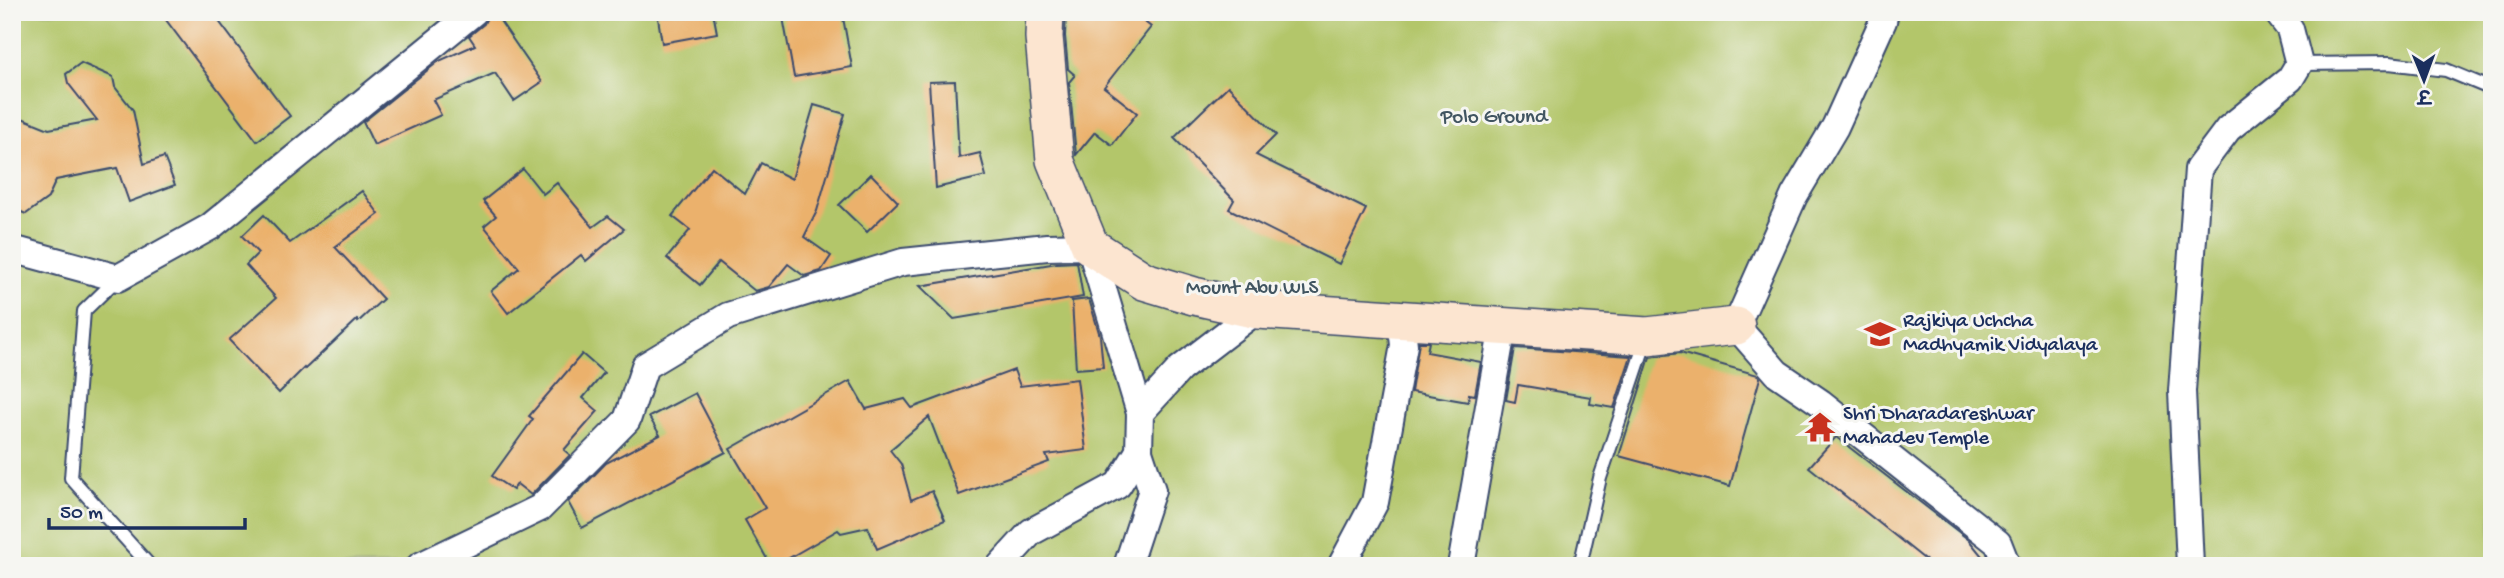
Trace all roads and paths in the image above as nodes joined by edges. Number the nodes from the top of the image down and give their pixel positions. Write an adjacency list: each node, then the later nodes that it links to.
1 (474, 12): 9 (street)
2 (1045, 12): 7 (main road)
3 (1885, 12): 13 (street)
4 (2277, 12): 5 (street)
5 (2299, 64): 6 (lane); 25 (street)
6 (2492, 89)
7 (1090, 246): 10 (main road); 15 (street); 18 (street)
8 (12, 249): 9 (street)
9 (118, 278): 17 (lane)
10 (1257, 310): 11 (main road); 15 (street)
11 (1401, 318): 12 (main road); 21 (street)
12 (1503, 326): 14 (main road); 22 (street)
13 (1736, 326): 14 (main road); 24 (street)
14 (1647, 336): 23 (lane)
15 (1140, 413): 16 (street)
16 (1139, 451): 19 (street); 20 (street)
17 (150, 566)
18 (419, 566)
19 (1000, 566)
20 (1127, 566)
21 (1341, 566)
22 (1461, 566)
23 (1580, 566)
24 (2007, 566)
25 (2190, 566)

